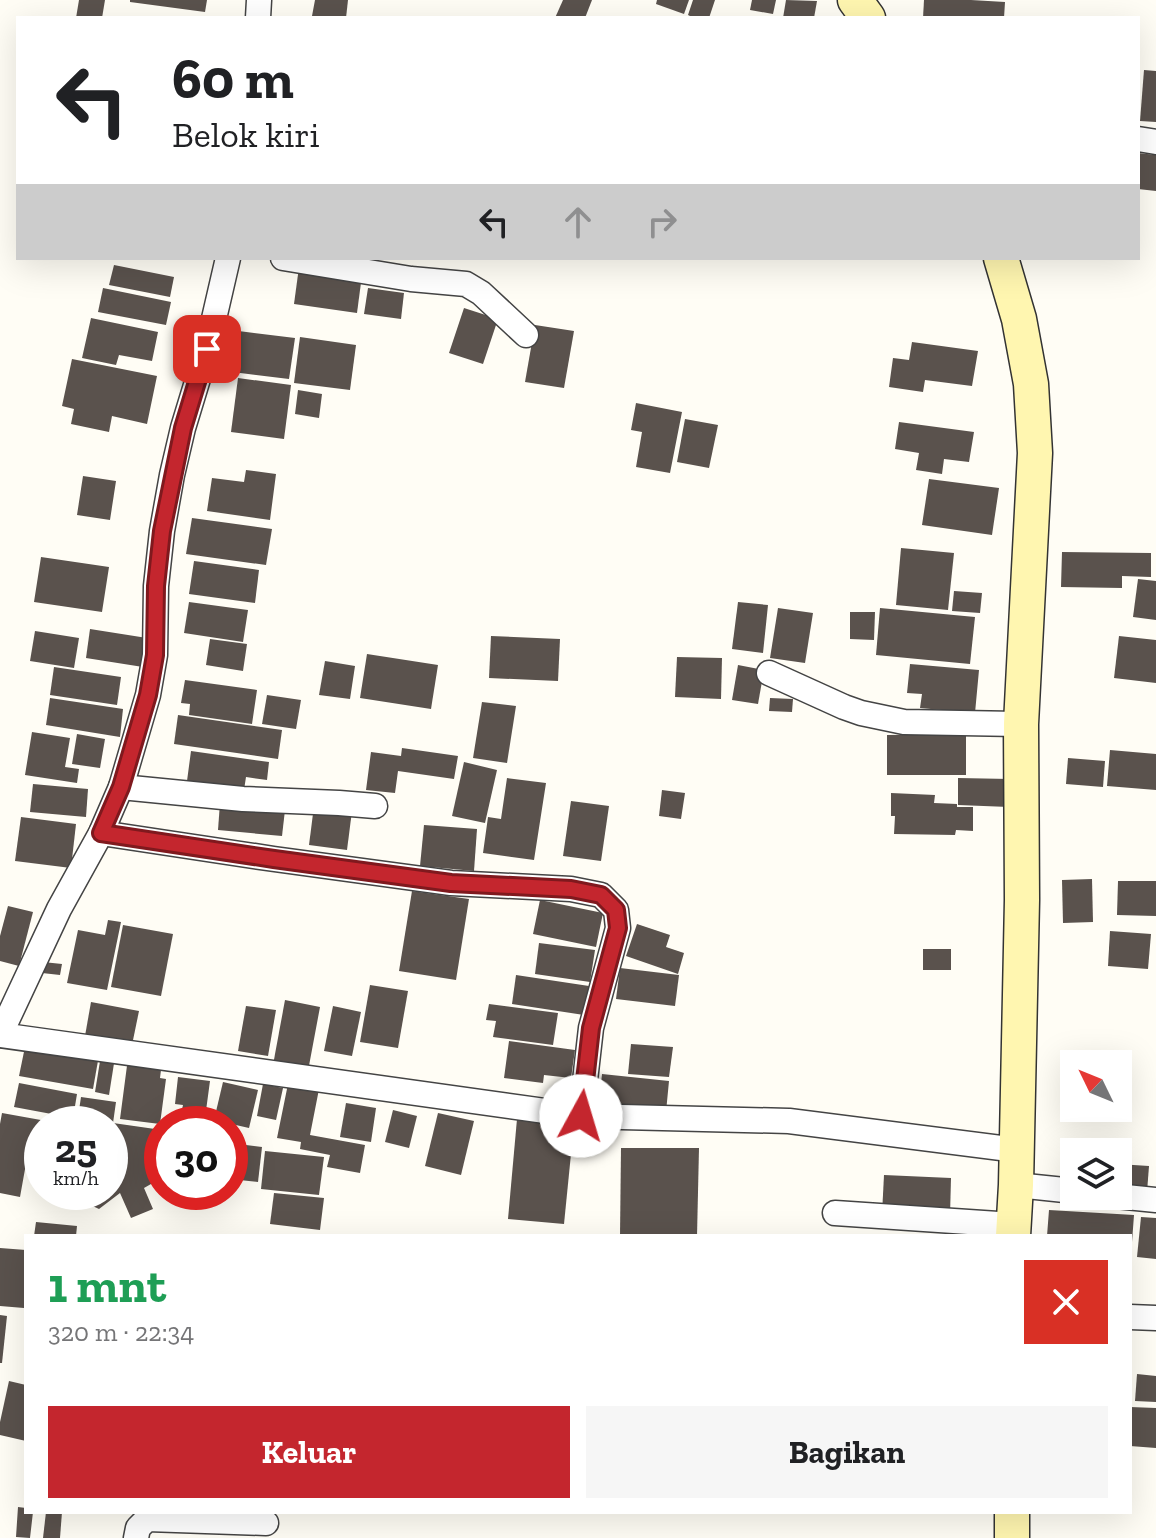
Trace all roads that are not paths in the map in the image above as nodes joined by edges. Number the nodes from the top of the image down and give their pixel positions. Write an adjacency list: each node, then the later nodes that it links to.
1 (228, 260): 7 (street)
2 (295, 260): 4 (street)
3 (1002, 260): 6 (street)
4 (526, 335)
5 (769, 673): 6 (street)
6 (1021, 724): 12 (street)
7 (121, 787): 8 (street); 9 (street)
8 (375, 806)
9 (101, 833): 10 (street); 11 (street)
10 (0, 1035): 11 (street)
11 (581, 1116): 12 (street)
12 (1017, 1150): 13 (street)
13 (1016, 1185): 14 (street); 18 (street)
14 (1060, 1190)
15 (1132, 1198): 16 (street)
16 (1156, 1200)
17 (835, 1213): 18 (street)
18 (1013, 1230)
19 (1132, 1317): 20 (street)
20 (1156, 1318)
21 (1012, 1514): 24 (street)
22 (266, 1523): 23 (street)
23 (136, 1538)
24 (1012, 1538)

